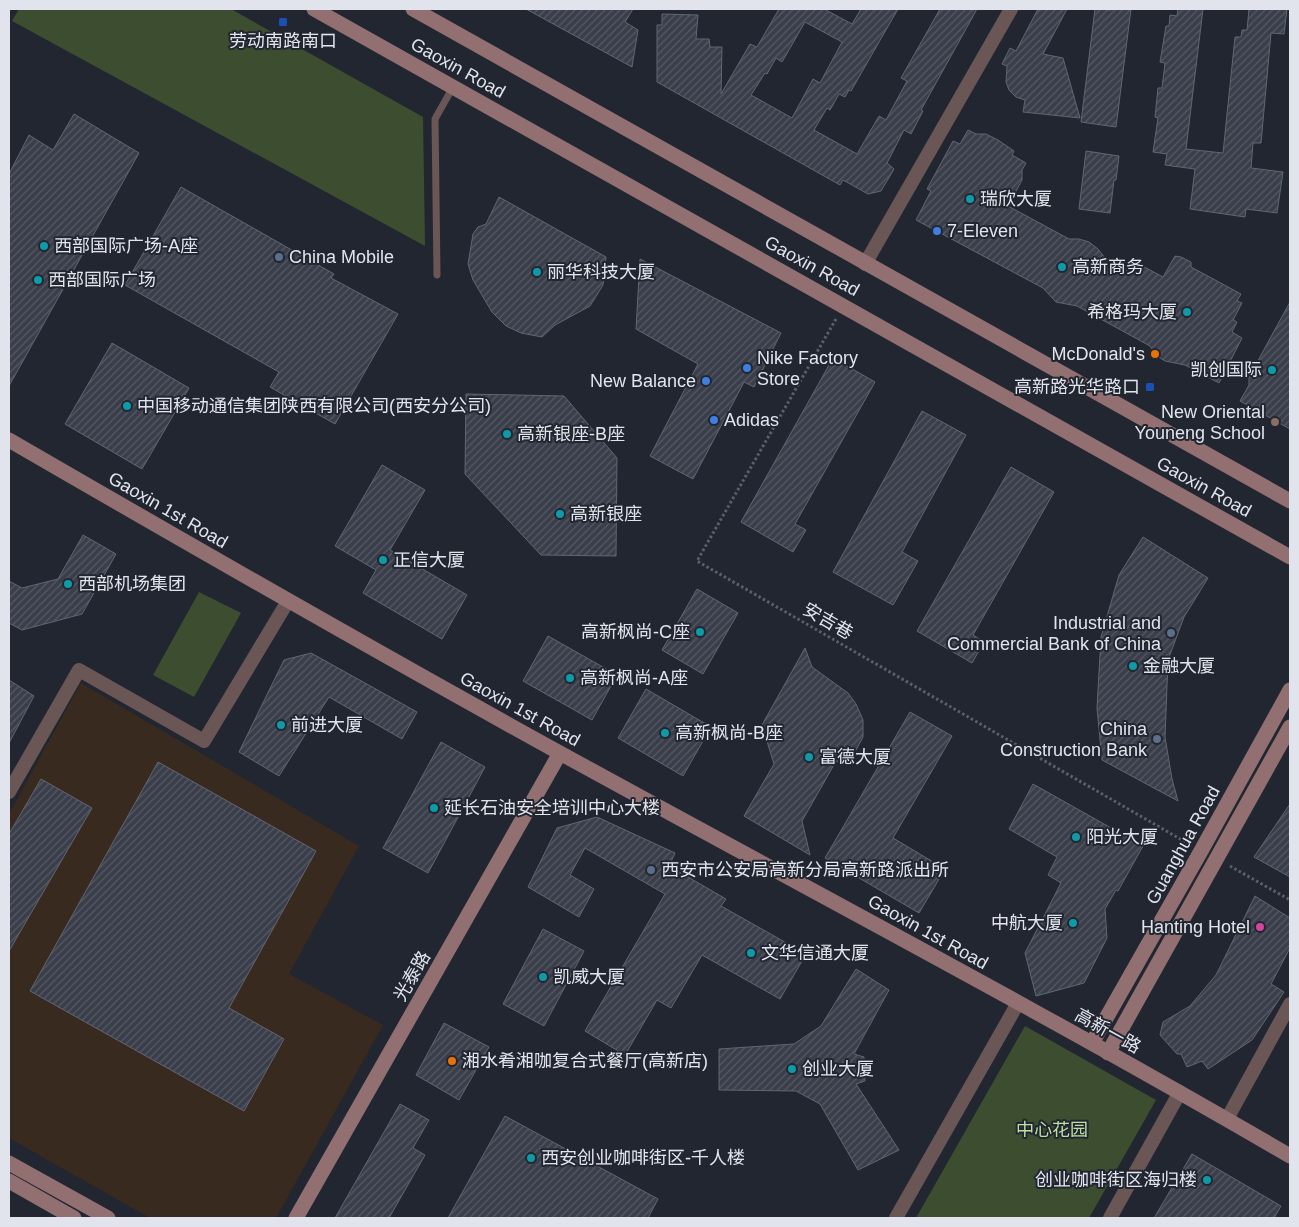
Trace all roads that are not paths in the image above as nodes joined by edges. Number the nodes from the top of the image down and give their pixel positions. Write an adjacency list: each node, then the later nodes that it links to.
1 (314, 9): 4 (street, Gaoxin Road)
2 (413, 9): 5 (street, Gaoxin Road)
3 (1012, 9): 5 (street)
4 (453, 87): 6 (lane); 9 (street, Gaoxin Road)
5 (865, 264): 8 (street, Gaoxin Road)
6 (437, 275)
7 (9, 440): 10 (street, Gaoxin 1st Road)
8 (1290, 501)
9 (1290, 557)
10 (288, 601): 13 (street, Gaoxin 1st Road); 14 (street)
11 (1290, 690): 17 (street, Guanghua Road)
12 (1290, 727): 18 (street, Guanghua Road)
13 (560, 753): 15 (street, Gaoxin 1st Road); 26 (street, 光泰路)
14 (9, 792)
15 (1018, 1003): 17 (street, 高新一路); 27 (street)
16 (1290, 1004): 20 (street)
17 (1092, 1043): 18 (street, 高新一路)
18 (1108, 1053): 19 (street, 高新一路)
19 (1180, 1092): 20 (street); 28 (street)
20 (1227, 1119): 21 (street)
21 (1290, 1156)
22 (9, 1163): 25 (street)
23 (9, 1181): 24 (street)
24 (74, 1218)
25 (108, 1218)
26 (296, 1218)
27 (896, 1218)
28 (1110, 1218)

